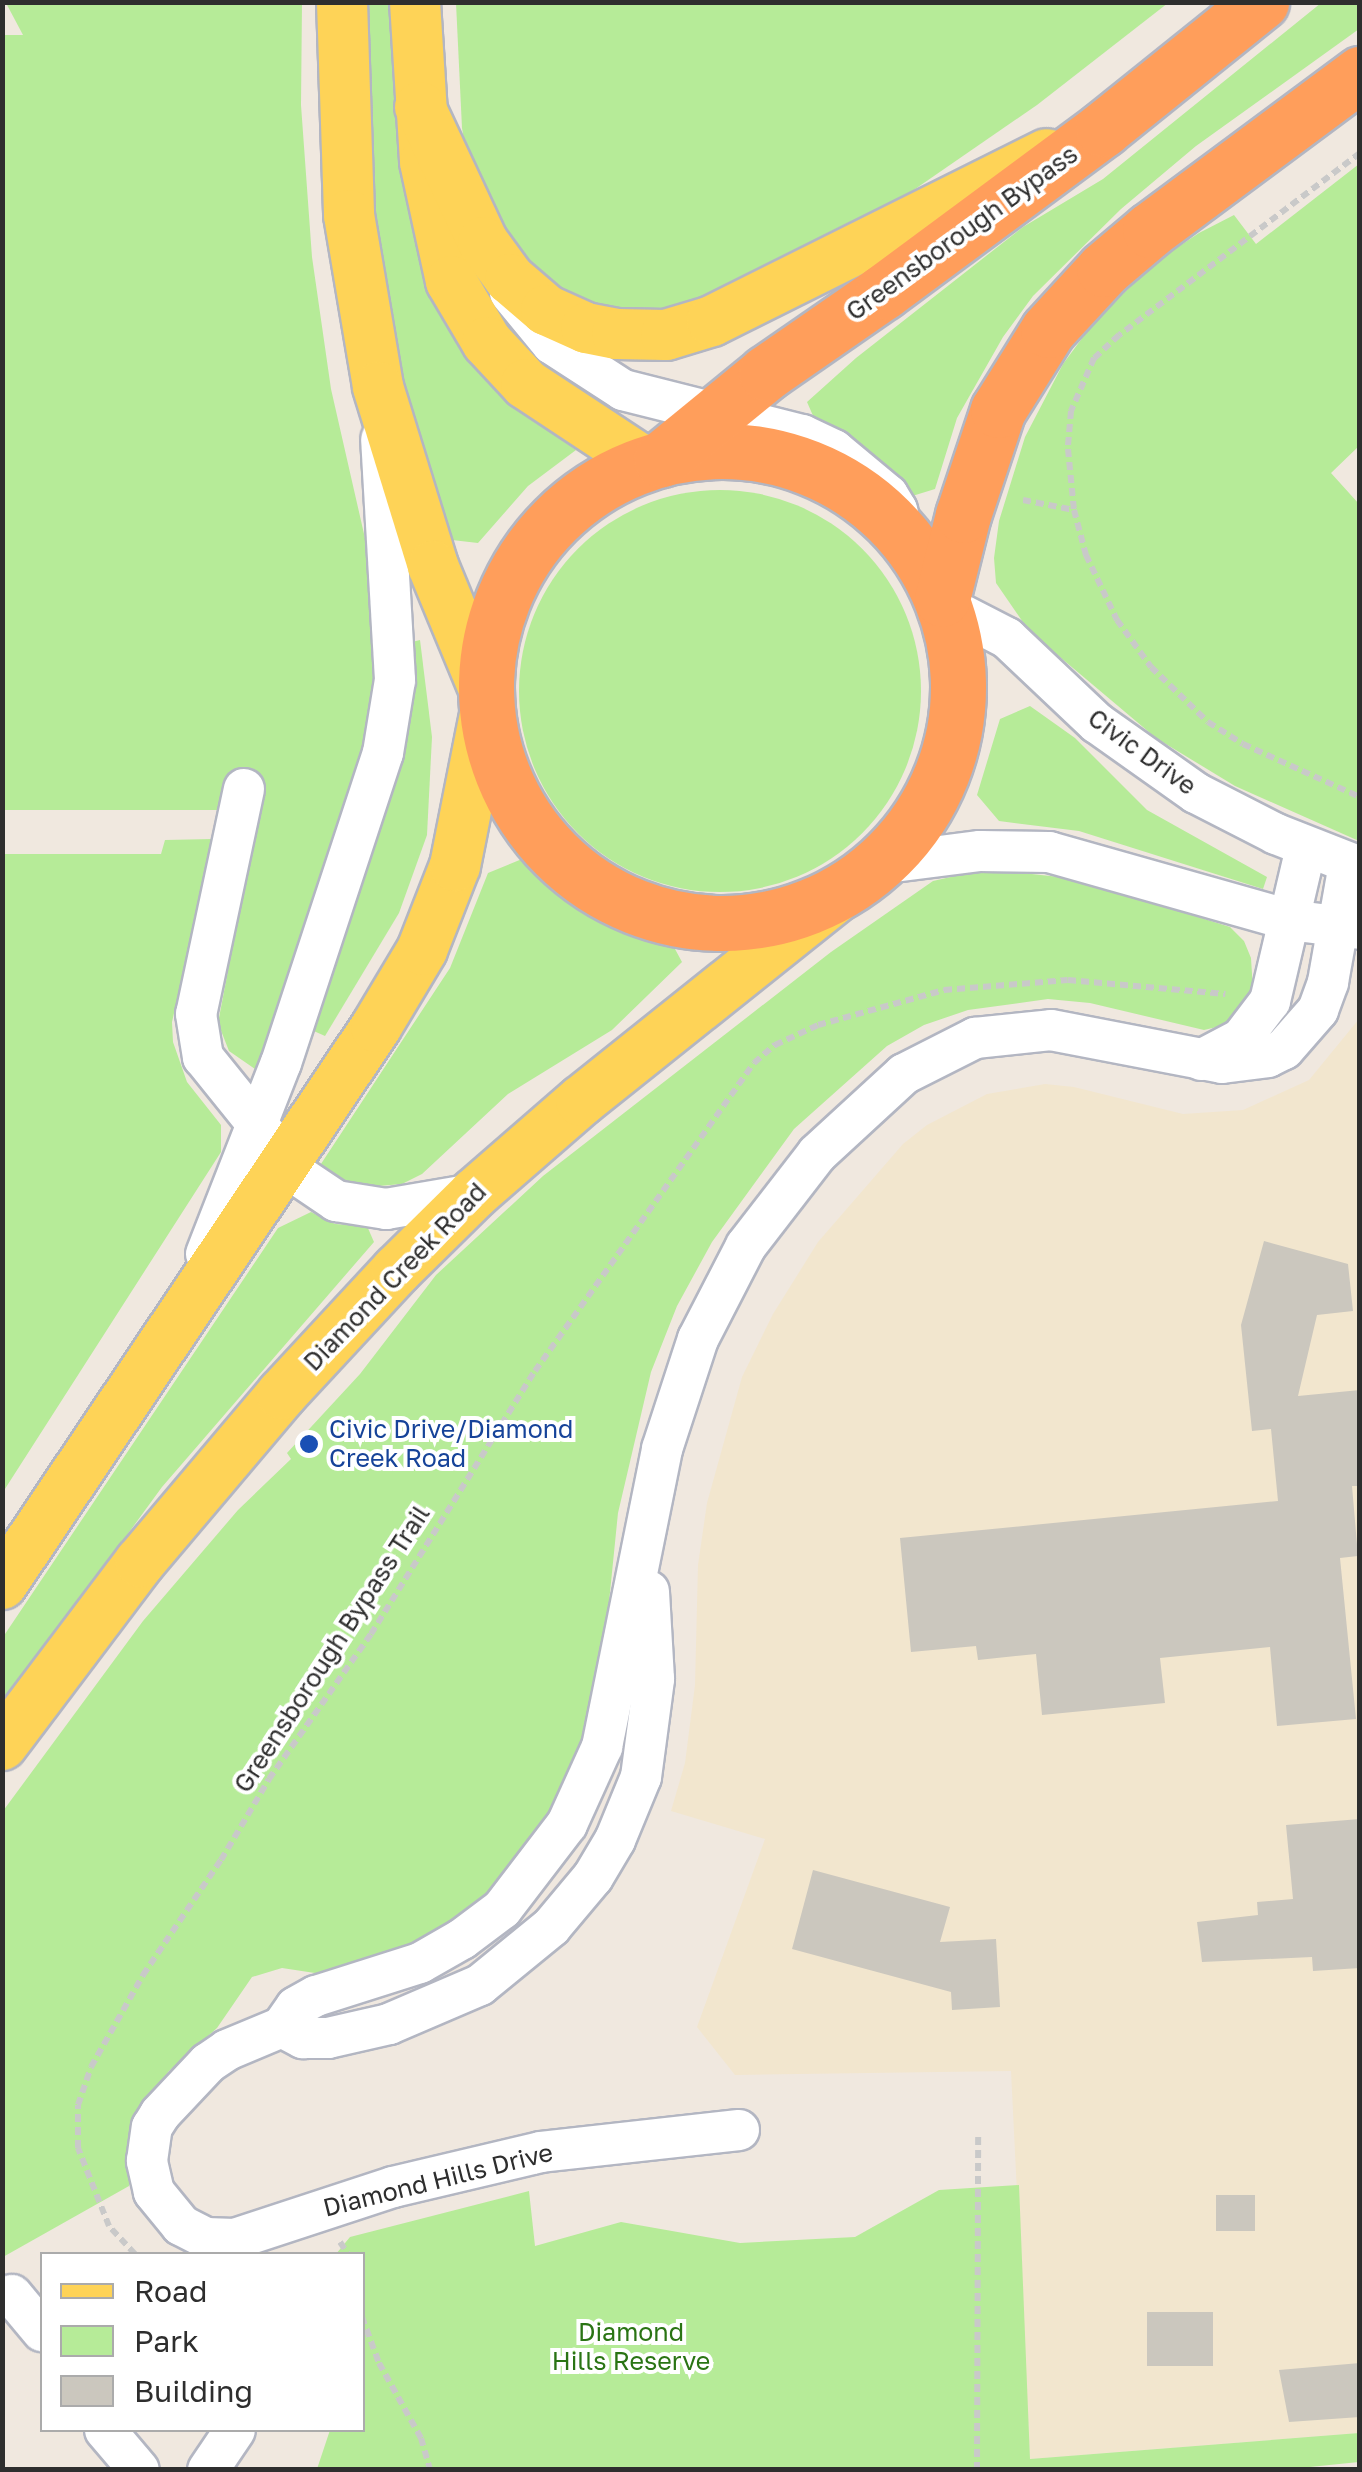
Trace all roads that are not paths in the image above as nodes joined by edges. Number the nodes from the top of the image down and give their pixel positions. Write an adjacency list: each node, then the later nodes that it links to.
1 (415, 2): 5 (main road)
2 (1260, 2): 6 (highway, Greensborough Bypass)
3 (341, 4): 8 (main road)
4 (1360, 74): 12 (highway)
5 (420, 107): 7 (main road); 10 (main road)
6 (1103, 129): 7 (main road); 9 (highway, Greensborough Bypass)
7 (490, 254): 9 (street)
8 (378, 387): 13 (main road); 21 (street)
9 (714, 414): 10 (highway, Greensborough Bypass); 11 (street)
10 (653, 461): 11 (highway); 13 (highway)
11 (904, 536): 12 (highway)
12 (943, 603): 15 (street, Civic Drive); 17 (highway)
13 (484, 702): 17 (highway); 21 (main road)
14 (244, 789): 21 (street)
15 (1306, 846): 16 (street, Civic Drive); 18 (street)
16 (1354, 865): 19 (street, Diamond Hills Drive)
17 (868, 872): 18 (street); 22 (main road, Diamond Creek Road)
18 (1289, 920): 19 (street); 20 (street)
19 (1349, 928): 20 (street, Diamond Hills Drive)
20 (1201, 1060): 26 (street, Diamond Hills Drive)
21 (272, 1142): 22 (street); 23 (main road)
22 (474, 1194): 24 (main road, Diamond Creek Road)
23 (2, 1584)
24 (2, 1745)
25 (739, 2130): 26 (street, Diamond Hills Drive)
26 (237, 2247)
27 (14, 2286): 28 (street)
28 (40, 2328)
29 (107, 2432): 31 (street)
30 (234, 2432): 32 (street)
31 (139, 2470)
32 (208, 2470)

